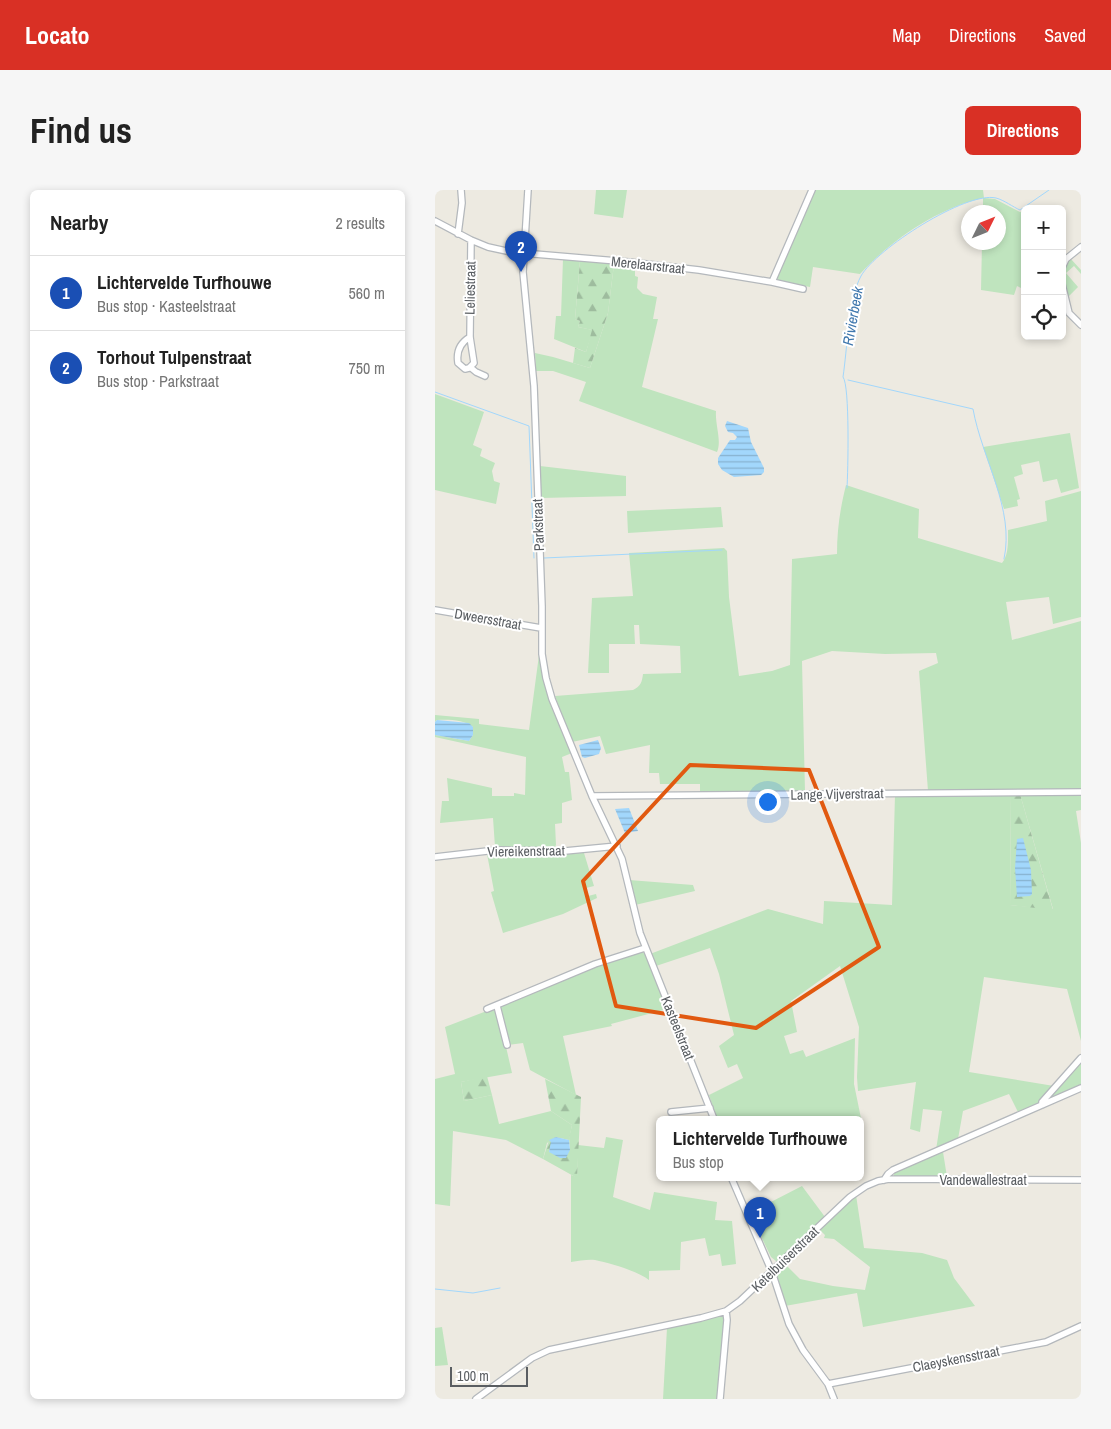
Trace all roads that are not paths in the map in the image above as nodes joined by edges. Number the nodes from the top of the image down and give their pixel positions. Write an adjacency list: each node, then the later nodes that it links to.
1 (461, 190): 5 (street)
2 (527, 190): 8 (street, Parkstraat)
3 (812, 190): 10 (street)
4 (435, 221): 5 (street, Merelaarstraat)
5 (458, 234): 6 (street, Merelaarstraat)
6 (471, 240): 8 (street, Merelaarstraat); 14 (street, Leliestraat)
7 (1081, 247): 9 (street)
8 (523, 253): 10 (street, Merelaarstraat); 18 (street, Parkstraat)
9 (1066, 259)
10 (772, 282): 11 (street, Merelaarstraat)
11 (803, 289)
12 (1065, 295): 13 (street)
13 (1081, 325)
14 (469, 337): 15 (street, Leliestraat); 15 (street, Leliestraat)
15 (470, 367): 16 (street, Leliestraat)
16 (485, 376)
17 (435, 610): 18 (street, Dweersstraat)
18 (541, 628): 20 (street, Parkstraat)
19 (1081, 792): 20 (street, Lange Vijverstraat)
20 (592, 796): 21 (street, Parkstraat)
21 (617, 846): 22 (street, Viereikenstraat); 23 (street, Kasteelstraat)
22 (435, 857)
23 (645, 948): 24 (street); 30 (street, Kasteelstraat)
24 (497, 1006): 25 (street); 26 (street)
25 (487, 1009)
26 (507, 1045)
27 (1081, 1058): 29 (street)
28 (1081, 1088): 29 (street, Ketelbuiserstraat)
29 (1043, 1105): 33 (street, Ketelbuiserstraat)
30 (710, 1108): 31 (street); 32 (street, Kasteelstraat)
31 (671, 1112)
32 (713, 1116)
33 (884, 1180): 34 (street, Vandewallestraat); 36 (street, Ketelbuiserstraat)
34 (1081, 1180)
35 (733, 1181): 36 (street)
36 (772, 1272): 37 (street, Ketelbuiserstraat); 39 (street)
37 (726, 1310): 40 (street, Ketelbuiserstraat); 41 (street)
38 (1081, 1326): 39 (street, Claeyskensstraat)
39 (828, 1384): 42 (street)
40 (476, 1399)
41 (720, 1399)
42 (834, 1399)

